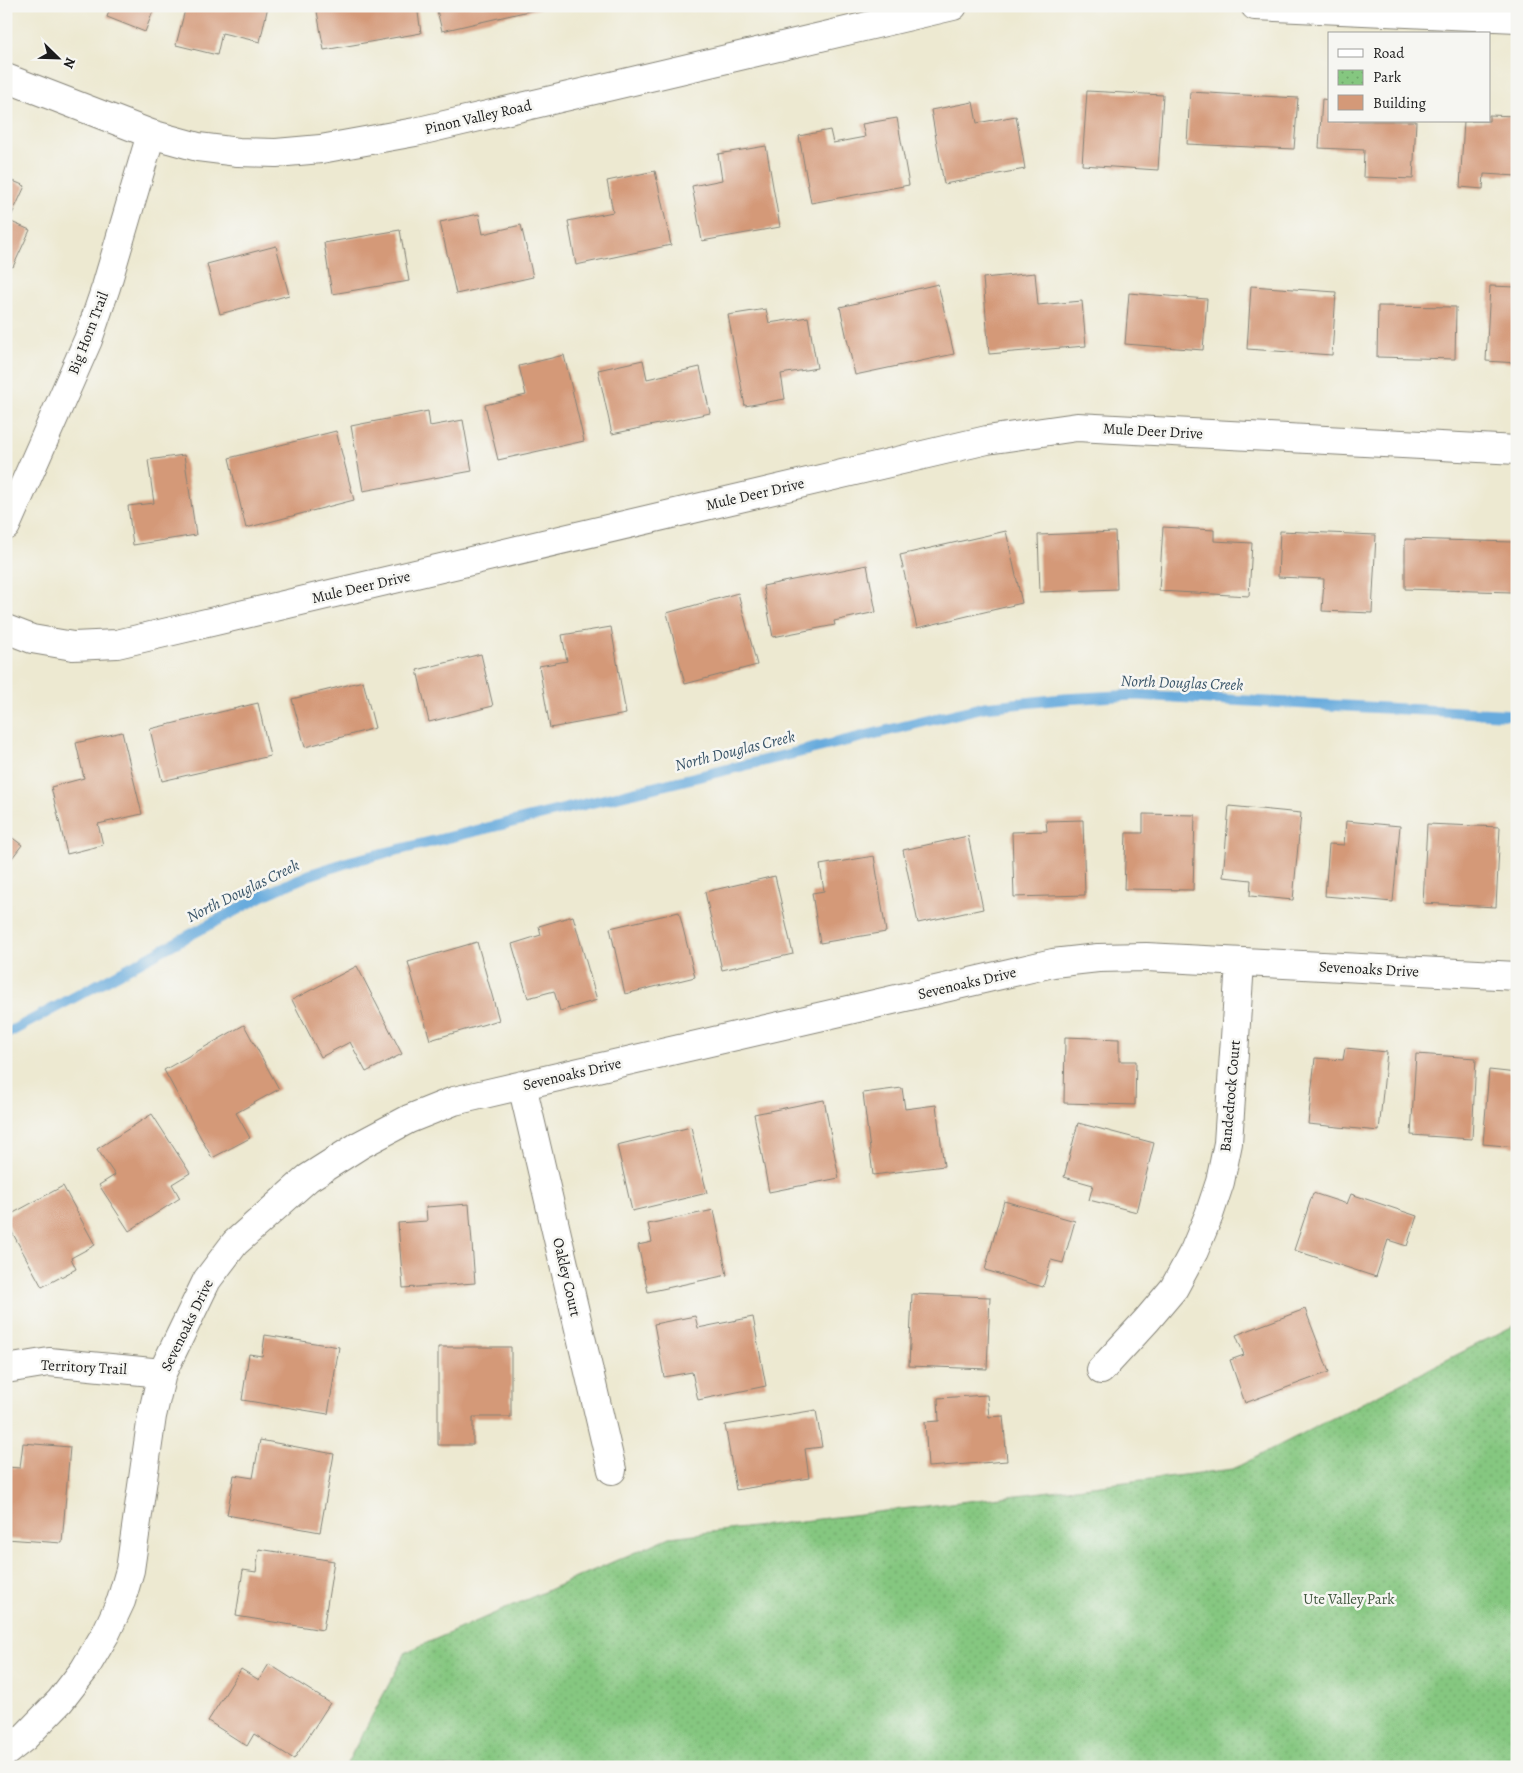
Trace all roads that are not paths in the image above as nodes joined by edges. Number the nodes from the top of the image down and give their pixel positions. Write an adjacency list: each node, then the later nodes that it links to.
1 (953, 6): 5 (street, Pinon Valley Road)
2 (1255, 6): 3 (street)
3 (1517, 18)
4 (6, 78): 5 (street, Pinon Valley Road)
5 (151, 134): 7 (street, Big Horn Trail)
6 (1517, 450): 8 (street, Mule Deer Drive)
7 (6, 526)
8 (6, 629)
9 (1240, 963): 10 (street, Sevenoaks Drive); 11 (street, Sevenoaks Drive); 13 (street, Bandedrock Court)
10 (1517, 976)
11 (522, 1085): 14 (street, Sevenoaks Drive); 15 (street, Oakley Court)
12 (6, 1369): 14 (street, Territory Trail)
13 (1101, 1370)
14 (162, 1372): 16 (street, Sevenoaks Drive)
15 (612, 1470)
16 (6, 1752)

